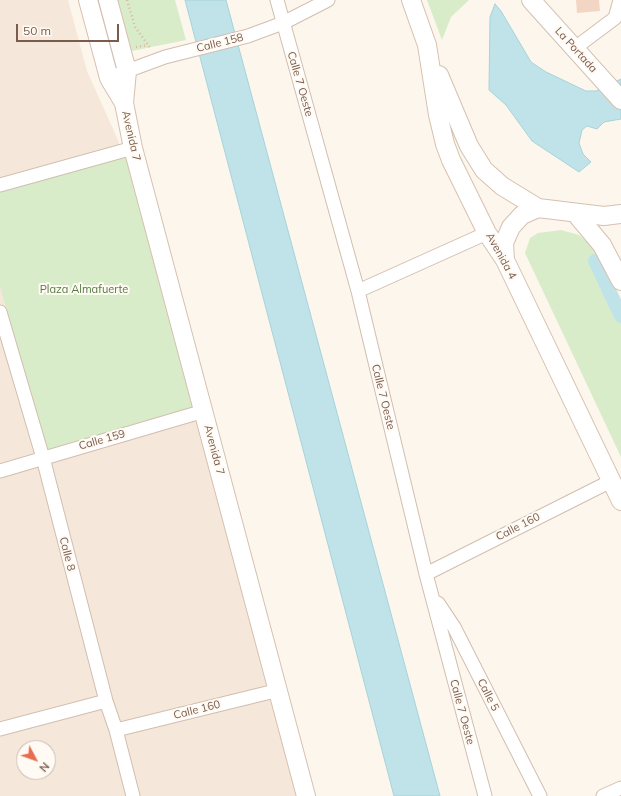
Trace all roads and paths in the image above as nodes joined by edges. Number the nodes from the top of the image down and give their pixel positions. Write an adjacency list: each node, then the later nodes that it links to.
1 (88, 0): 14 (main road, Avenida 7)
2 (108, 0): 13 (main road, Avenida 7)
3 (127, 0): 12 (path)
4 (277, 0): 9 (street, Calle 7 Oeste)
5 (328, 0): 9 (street, Calle 158)
6 (411, 0): 10 (main road, Avenida 4)
7 (531, 0): 11 (main road, La Portada)
8 (620, 0): 11 (street)
9 (283, 24): 12 (street, Calle 158); 25 (street, Calle 7 Oeste)
10 (427, 45): 19 (main road); 22 (main road, Avenida 4)
11 (575, 48): 15 (main road, La Portada)
12 (162, 58): 13 (street, Calle 158)
13 (127, 71): 14 (street, Calle 158); 16 (main road, Avenida 7)
14 (109, 78): 16 (main road, Avenida 7)
15 (621, 100)
16 (124, 103): 17 (main road, Avenida 7)
17 (133, 148): 18 (street); 27 (main road, Avenida 7)
18 (0, 185)
19 (538, 208): 20 (main road); 23 (main road)
20 (576, 214): 21 (main road); 24 (main road)
21 (621, 214)
22 (487, 233): 23 (main road, Avenida 4); 25 (street)
23 (505, 260): 30 (main road, Avenida 4)
24 (621, 281)
25 (358, 291): 32 (street, Calle 7 Oeste)
26 (0, 312): 28 (street, Calle 8)
27 (204, 411): 28 (street, Calle 159); 34 (main road, Avenida 7)
28 (43, 458): 29 (street, Calle 159); 35 (street, Calle 8)
29 (0, 471)
30 (611, 480): 31 (main road, Avenida 4); 32 (street, Calle 160)
31 (621, 501)
32 (426, 574): 33 (street, Calle 7 Oeste)
33 (433, 597): 41 (street, Calle 7 Oeste); 42 (street, Calle 5)
34 (278, 690): 37 (street, Calle 160); 40 (main road, Avenida 7)
35 (106, 701): 36 (street); 37 (street, Calle 8)
36 (0, 730)
37 (116, 730): 39 (street, Calle 8)
38 (621, 788): 43 (street)
39 (133, 796)
40 (306, 796)
41 (485, 796)
42 (540, 796)
43 (604, 796)

